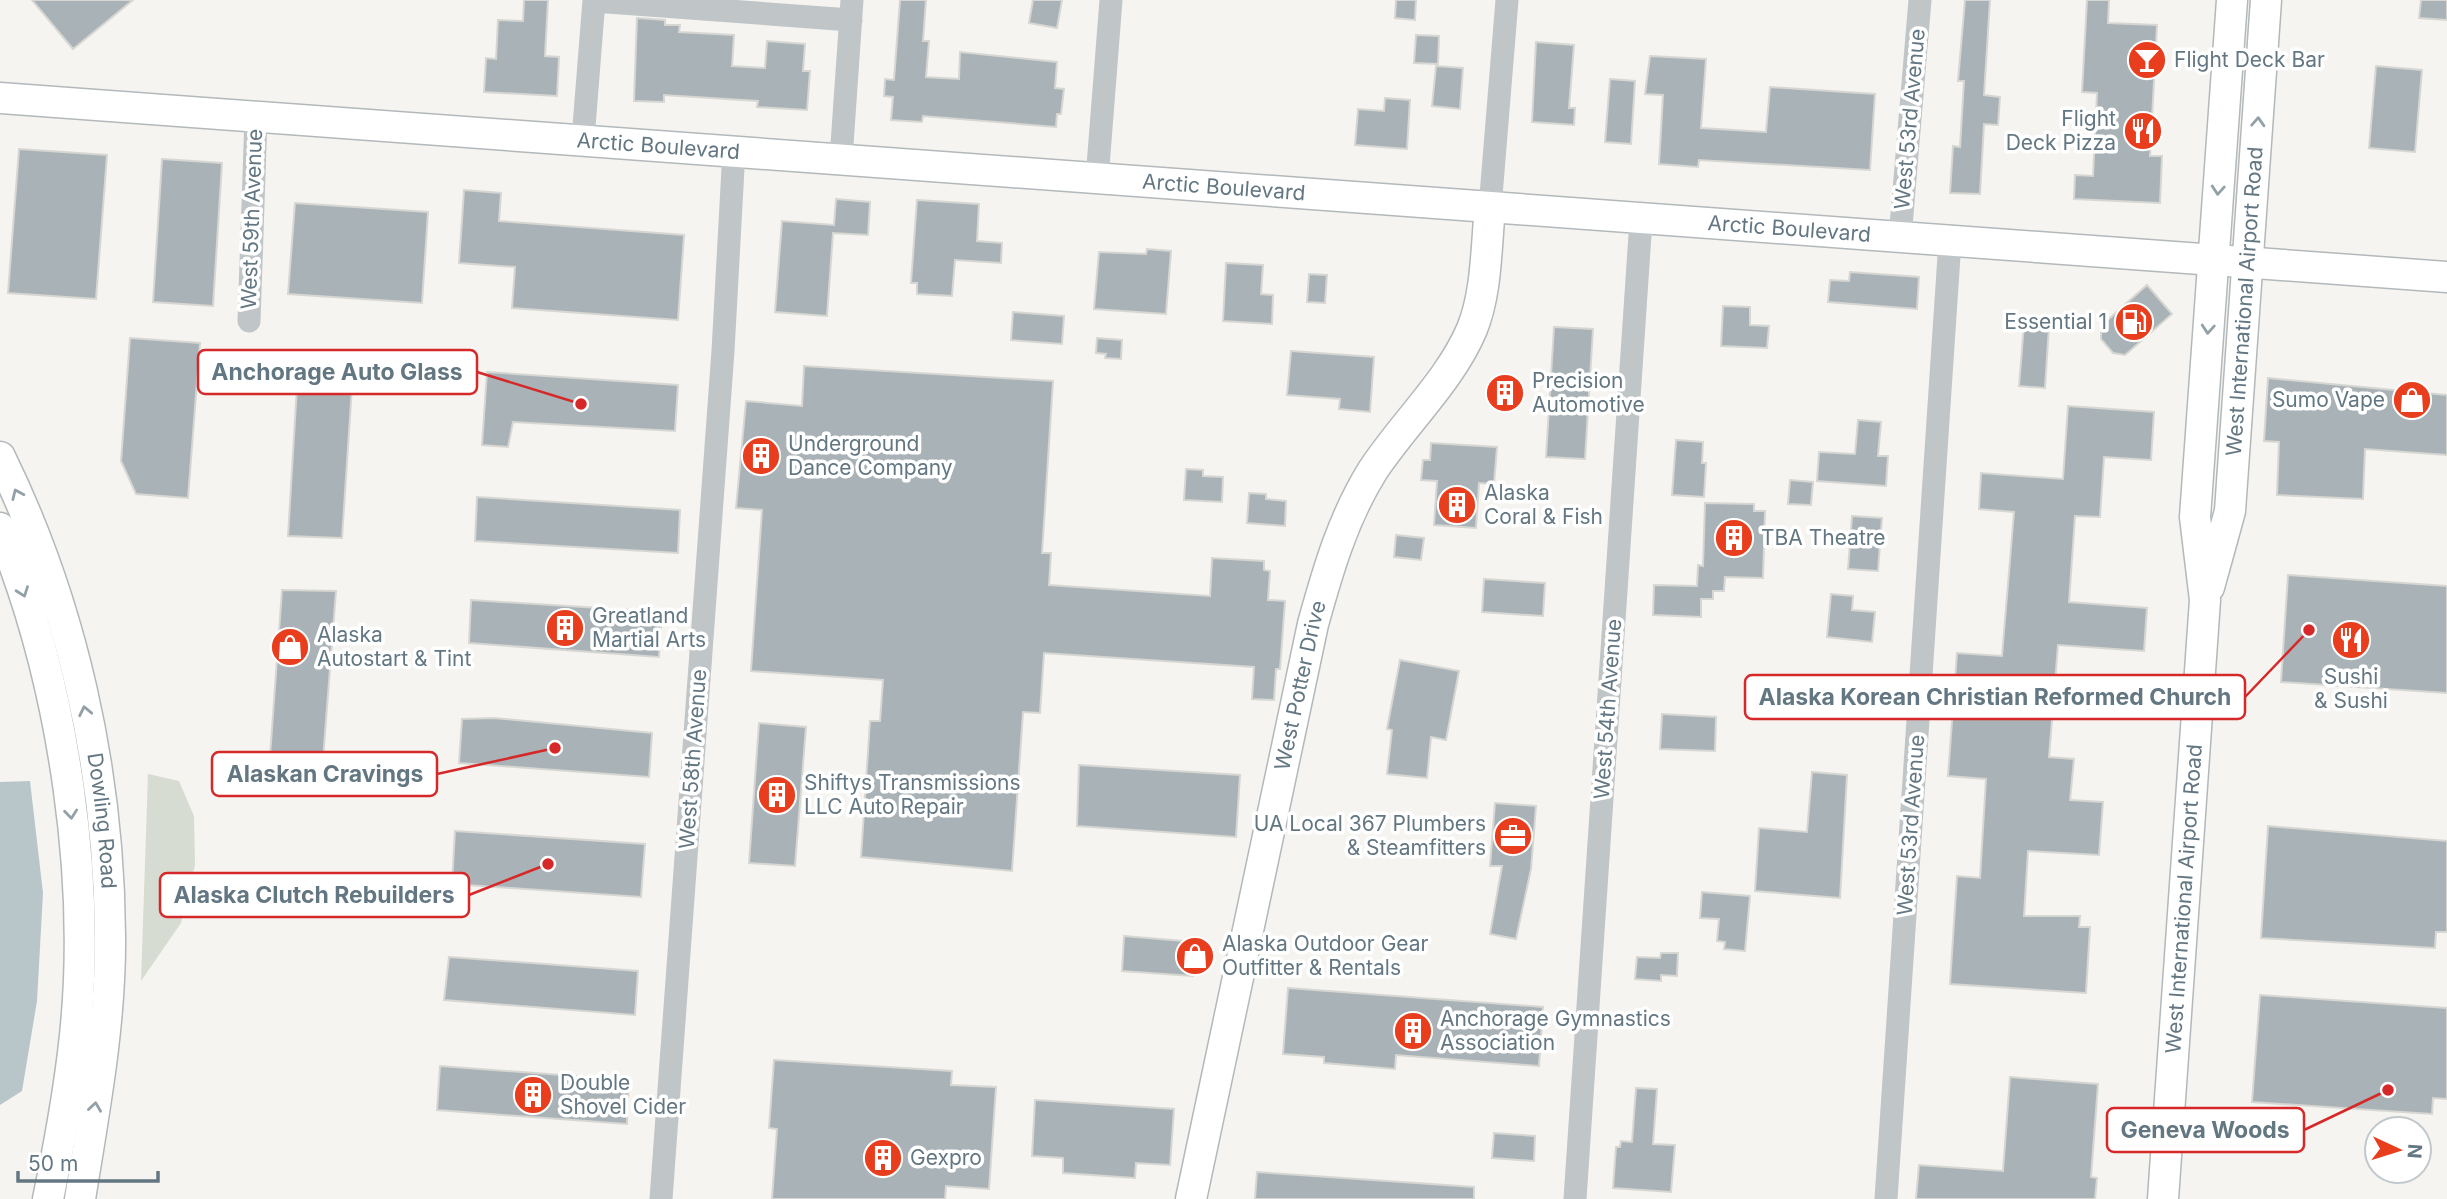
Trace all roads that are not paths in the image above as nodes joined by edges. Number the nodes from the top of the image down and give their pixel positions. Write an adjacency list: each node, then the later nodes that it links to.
1 (594, 0): 7 (street); 10 (street)
2 (1111, 0): 13 (street)
3 (1507, 0): 14 (street)
4 (1920, 0): 16 (street, West 53rd Avenue)
5 (2232, 0): 18 (main road, West International Airport Road, one-way to 18)
6 (2266, 0): 19 (main road, West International Airport Road, one-way to 6)
7 (851, 10): 12 (street)
8 (0, 98): 9 (main road, Arctic Boulevard)
9 (256, 117): 10 (main road, Arctic Boulevard); 21 (street, West 59th Avenue)
10 (583, 139): 11 (main road, Arctic Boulevard)
11 (734, 150): 12 (main road, Arctic Boulevard); 27 (street, West 58th Avenue)
12 (841, 159): 13 (main road, Arctic Boulevard)
13 (1097, 179): 14 (main road, Arctic Boulevard)
14 (1490, 208): 15 (main road, Arctic Boulevard); 28 (main road, West Potter Drive)
15 (1641, 220): 16 (main road, Arctic Boulevard); 29 (street, West 54th Avenue)
16 (1899, 238): 17 (main road, Arctic Boulevard)
17 (1950, 241): 18 (main road, Arctic Boulevard); 30 (street, West 53rd Avenue)
18 (2213, 261): 19 (main road, Arctic Boulevard); 24 (main road, West International Airport Road, one-way to 24)
19 (2248, 264): 20 (main road, Arctic Boulevard); 24 (main road, West International Airport Road)
20 (2447, 277)
21 (249, 321)
22 (0, 457): 26 (main road, Dowling Road, one-way to 22)
23 (0, 528): 25 (main road, Dowling Road, one-way to 25)
24 (2205, 600): 31 (main road, West International Airport Road)
25 (48, 1199)
26 (80, 1199)
27 (661, 1199)
28 (1191, 1199)
29 (1575, 1199)
30 (1886, 1199)
31 (2163, 1199)

